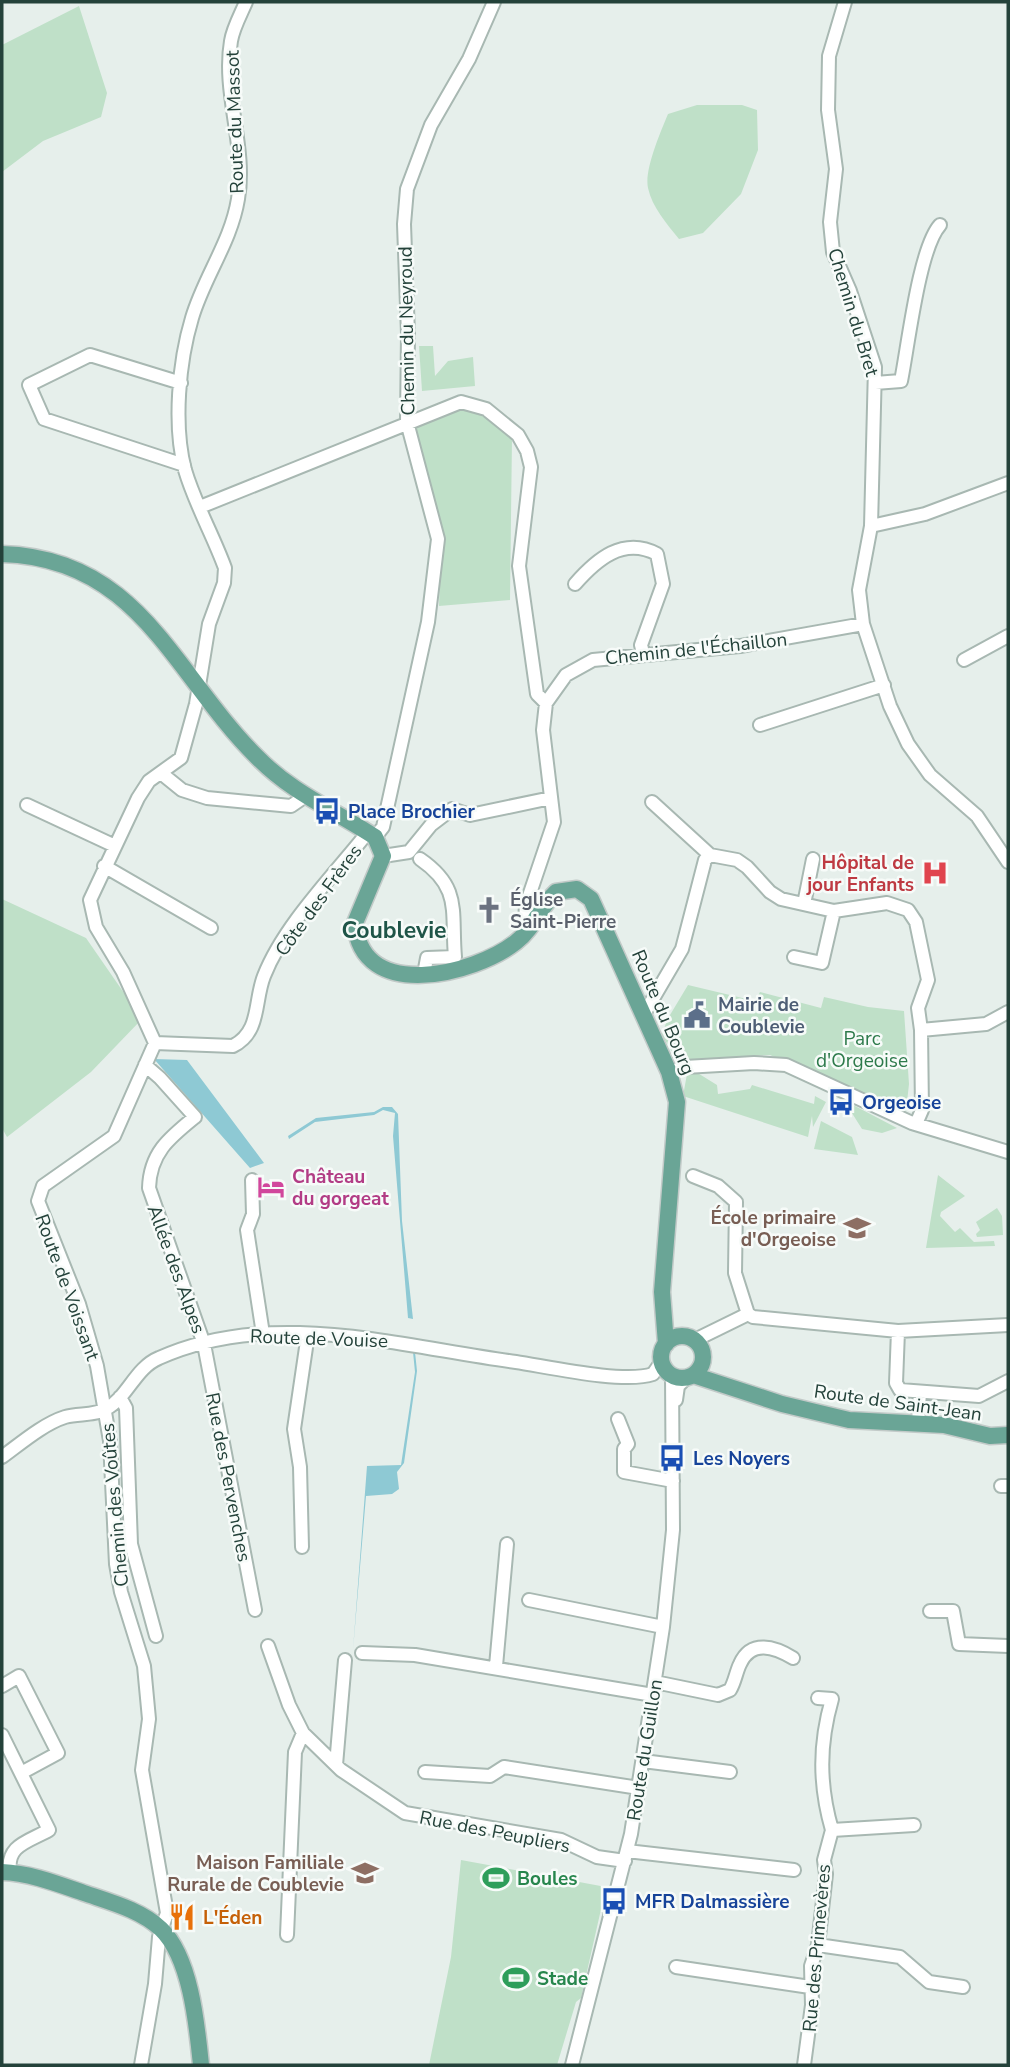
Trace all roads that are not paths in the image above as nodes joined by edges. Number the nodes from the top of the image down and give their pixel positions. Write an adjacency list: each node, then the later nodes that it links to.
1 (246, 2): 5 (street, Route du Massot)
2 (494, 2): 7 (street, Chemin du Neyroud)
3 (845, 2): 6 (street, Chemin du Bret)
4 (940, 225): 6 (street)
5 (181, 383): 8 (street, Route du Massot); 8 (street)
6 (875, 383): 11 (street, Chemin du Bret)
7 (407, 422): 10 (street); 20 (street); 27 (street, Chemin du Neyroud)
8 (184, 466): 10 (street, Route du Massot)
9 (1008, 483): 11 (street)
10 (200, 508): 18 (street, Route du Massot)
11 (871, 526): 14 (street, Chemin du Bret)
12 (2, 554): 18 (main road)
13 (575, 584): 16 (street)
14 (863, 624): 16 (street, Chemin de l'Échaillon); 19 (street, Chemin du Bret)
15 (1008, 636): 17 (street)
16 (643, 653): 20 (street, Chemin de l'Échaillon)
17 (964, 660)
18 (199, 684): 22 (street, Route du Massot); 23 (main road)
19 (884, 685): 21 (street); 32 (street, Chemin du Bret)
20 (546, 703): 24 (street)
21 (760, 725)
22 (161, 773): 23 (street); 28 (street, Route du Massot)
23 (304, 797): 27 (main road)
24 (551, 798): 30 (street); 37 (street)
25 (652, 802): 29 (street)
26 (27, 805): 28 (street)
27 (376, 841): 30 (street); 39 (main road, Route du Bourg); 43 (street, Côte des Frères)
28 (115, 846): 33 (street, Route du Massot)
29 (710, 855): 34 (street); 41 (street)
30 (414, 856): 39 (street)
31 (814, 859): 34 (street)
32 (1008, 862)
33 (104, 866): 36 (street); 43 (street, Route du Massot)
34 (804, 904): 35 (street)
35 (834, 911): 38 (street); 42 (street)
36 (211, 929)
37 (524, 935): 39 (main road, Route du Bourg); 41 (main road, Route du Bourg)
38 (794, 957)
39 (426, 966)
40 (1008, 1012): 42 (street)
41 (644, 1014): 45 (main road, Route du Bourg)
42 (921, 1030): 46 (street)
43 (155, 1043): 44 (street, Route de Voissant)
44 (145, 1065): 57 (street, Allée des Alpes); 63 (street, Route de Voissant)
45 (669, 1072): 46 (street); 50 (main road, Route du Bourg)
46 (916, 1124): 47 (street)
47 (1008, 1152)
48 (693, 1176): 51 (street)
49 (251, 1180): 54 (street)
50 (667, 1247): 56 (main road, Route du Bourg); 58 (main road, Route du Bourg)
51 (748, 1314): 53 (street); 56 (street)
52 (1008, 1325): 53 (street)
53 (898, 1331): 61 (street)
54 (263, 1334): 55 (street, Route de Vouise); 57 (street, Route de Vouise)
55 (309, 1334): 59 (street, Route de Vouise); 70 (street)
56 (688, 1338): 58 (main road); 59 (main road, Route du Bourg)
57 (204, 1344): 62 (street, Route de Vouise); 72 (street, Rue des Pervenches)
58 (666, 1344): 59 (main road, Route du Bourg)
59 (681, 1371): 65 (main road, Route de Saint-Jean); 68 (street, Route du Guillon)
60 (1008, 1381): 61 (street)
61 (920, 1392): 65 (street)
62 (120, 1397): 63 (street, Route de Vouise); 75 (street)
63 (106, 1410): 67 (street); 98 (street, Chemin des Voûtes)
64 (618, 1419): 68 (street)
65 (918, 1423): 66 (main road, Route de Saint-Jean)
66 (1008, 1435)
67 (2, 1457)
68 (673, 1481): 74 (street, Route du Guillon)
69 (508, 1544): 81 (street)
70 (302, 1547)
71 (529, 1600): 74 (street)
72 (255, 1610)
73 (930, 1611): 77 (street)
74 (663, 1626): 83 (street, Route du Guillon)
75 (156, 1636)
76 (268, 1646): 85 (street, Rue des Peupliers)
77 (1008, 1646)
78 (362, 1653): 81 (street)
79 (793, 1658): 83 (street)
80 (345, 1660): 88 (street)
81 (496, 1666): 83 (street)
82 (2, 1686): 91 (street)
83 (654, 1688): 87 (street, Route du Guillon)
84 (818, 1698): 94 (street)
85 (303, 1733): 88 (street, Rue des Peupliers); 99 (street)
86 (2, 1735): 91 (street)
87 (643, 1761): 90 (street); 92 (street, Route du Guillon)
88 (336, 1765): 95 (street, Rue des Peupliers)
89 (425, 1772): 92 (street)
90 (730, 1772)
91 (21, 1773): 97 (street)
92 (639, 1788): 95 (street, Route du Guillon)
93 (914, 1825): 94 (street)
94 (832, 1830): 100 (street, Rue des Primevères)
95 (626, 1856): 96 (street, Rue des Peupliers); 106 (street, Route du Guillon)
96 (794, 1870)
97 (6, 1872): 98 (main road)
98 (162, 1930): 104 (street, Chemin des Voûtes); 105 (main road)
99 (287, 1935)
100 (818, 1945): 102 (street, Rue des Primevères); 103 (street)
101 (676, 1967): 102 (street)
102 (810, 1987): 107 (street, Rue des Primevères)
103 (963, 1987)
104 (141, 2065)
105 (201, 2065)
106 (572, 2065)
107 (804, 2065)

